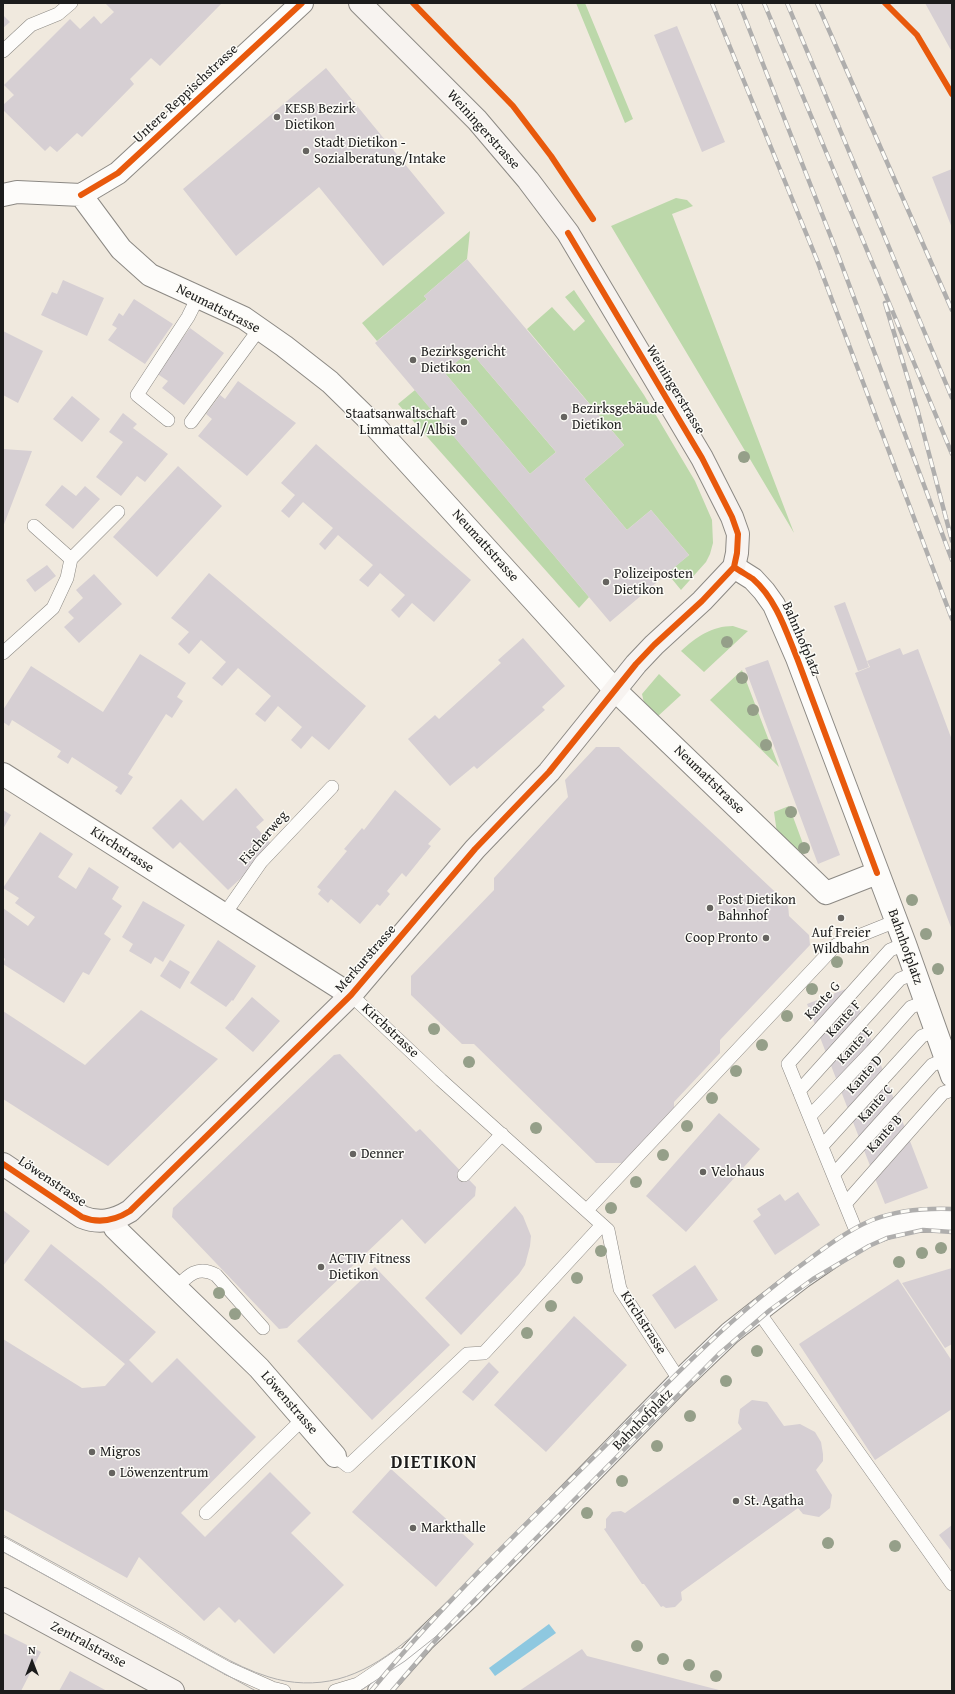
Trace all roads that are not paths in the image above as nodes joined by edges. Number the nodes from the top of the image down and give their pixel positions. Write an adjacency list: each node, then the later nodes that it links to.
1 (71, 3): 4 (lane)
2 (302, 3): 6 (street, Untere Reppischstrasse)
3 (360, 3): 14 (street, Weiningerstrasse)
4 (3, 52)
5 (3, 195): 6 (street)
6 (81, 196): 7 (street, Neumattstrasse)
7 (198, 297): 8 (street, Neumattstrasse); 9 (lane)
8 (260, 328): 10 (lane); 16 (street, Neumattstrasse)
9 (168, 420)
10 (191, 422)
11 (118, 512): 13 (lane)
12 (34, 526): 13 (lane)
13 (71, 559): 15 (lane)
14 (734, 567): 16 (street); 19 (street, Bahnhofplatz)
15 (3, 653)
16 (616, 691): 19 (street, Neumattstrasse); 24 (street, Merkurstrasse)
17 (3, 774): 20 (street, Kirchstrasse)
18 (332, 787): 20 (lane, Fischerweg)
19 (877, 873): 21 (street, Bahnhofplatz)
20 (224, 915): 24 (street, Kirchstrasse)
21 (896, 921): 22 (street, Bahnhofplatz); 37 (lane)
22 (905, 944): 23 (street, Bahnhofplatz); 29 (lane, Kante G)
23 (915, 973): 25 (street, Bahnhofplatz); 29 (lane, Kante F)
24 (351, 995): 31 (lane, Kirchstrasse); 38 (street, Merkurstrasse)
25 (925, 1002): 26 (street, Bahnhofplatz); 30 (lane, Kante E)
26 (936, 1031): 27 (street, Bahnhofplatz); 32 (lane, Kante D)
27 (949, 1068): 34 (lane, Kante C)
28 (952, 1090): 36 (lane, Kante B)
29 (800, 1091): 30 (lane)
30 (810, 1116): 32 (lane)
31 (502, 1134): 35 (lane); 37 (lane, Kirchstrasse)
32 (822, 1146): 34 (lane)
33 (3, 1164): 38 (street, Löwenstrasse)
34 (834, 1174): 36 (lane)
35 (464, 1175)
36 (846, 1203): 41 (lane)
37 (586, 1210): 40 (lane, Kirchstrasse)
38 (112, 1220): 42 (street, Löwenstrasse)
39 (952, 1220): 41 (street, Bahnhofplatz)
40 (602, 1225): 45 (lane, Kirchstrasse); 47 (lane)
41 (859, 1238): 43 (street, Bahnhofplatz)
42 (176, 1288): 44 (lane); 46 (street, Löwenstrasse)
43 (758, 1311): 45 (street, Bahnhofplatz); 50 (lane)
44 (264, 1328)
45 (680, 1381): 52 (street, Bahnhofplatz)
46 (303, 1419): 47 (street, Löwenstrasse); 48 (lane)
47 (335, 1456)
48 (206, 1513)
49 (3, 1544): 54 (lane)
50 (952, 1584)
51 (3, 1599): 53 (street, Zentralstrasse)
52 (424, 1640): 55 (lane); 56 (street, Bahnhofplatz)
53 (173, 1691)
54 (284, 1691)
55 (335, 1691)
56 (379, 1691)

